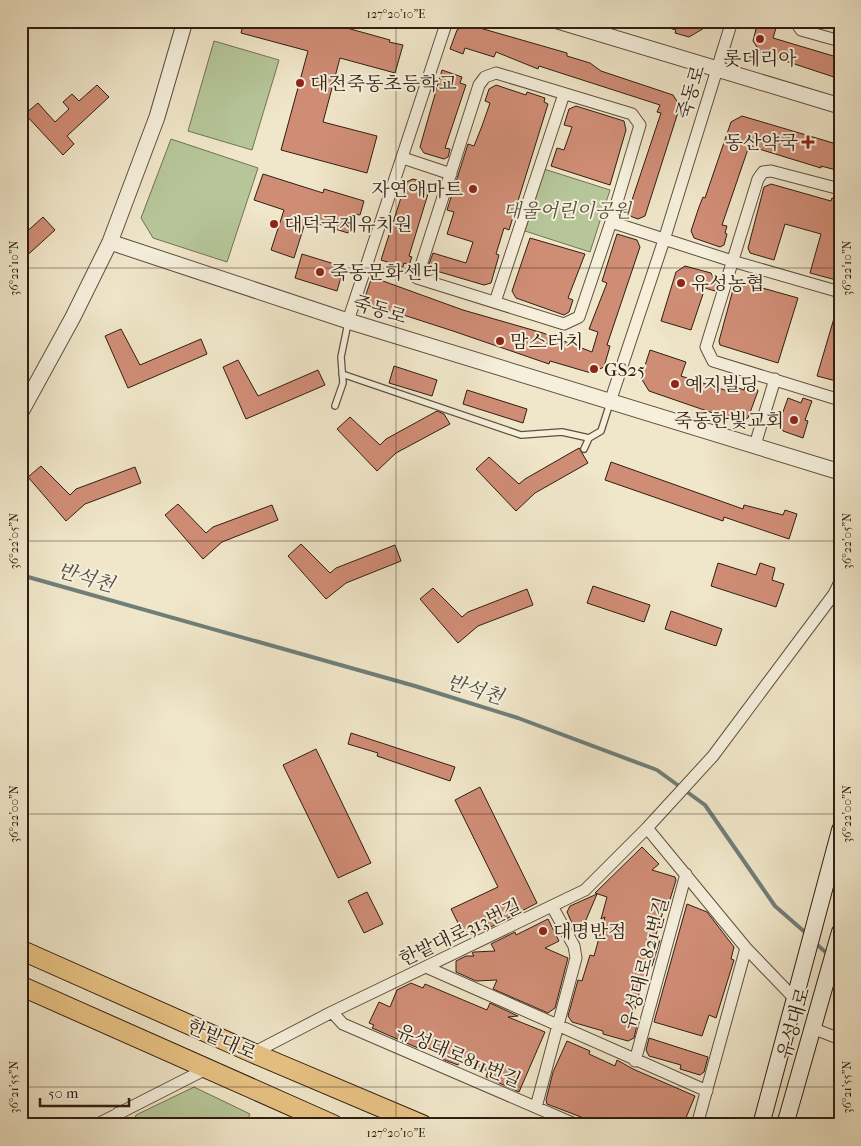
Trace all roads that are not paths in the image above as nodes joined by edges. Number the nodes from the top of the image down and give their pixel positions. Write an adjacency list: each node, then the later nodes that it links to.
1 (185, 21): 15 (street)
2 (447, 21): 10 (street)
3 (558, 21): 7 (street)
4 (732, 21): 7 (street, 죽동로)
5 (794, 21): 6 (street)
6 (840, 41)
7 (717, 71): 9 (street); 14 (street, 죽동로)
8 (564, 94): 11 (street); 13 (street); 18 (street)
9 (840, 106)
10 (403, 158): 11 (street); 19 (street)
11 (451, 174): 18 (street)
12 (840, 190): 16 (street)
13 (611, 222): 14 (street); 18 (street)
14 (664, 240): 16 (street); 23 (street, 죽동로)
15 (110, 242): 19 (street, 죽동로); 25 (street)
16 (732, 261): 17 (street); 21 (street)
17 (840, 292)
18 (495, 302)
19 (348, 321): 20 (lane); 23 (street, 죽동로)
20 (342, 374): 24 (lane); 26 (lane)
21 (775, 379): 22 (street); 27 (street)
22 (840, 400)
23 (610, 402): 26 (lane); 27 (street, 죽동로)
24 (335, 406)
25 (21, 412)
26 (589, 438): 28 (lane)
27 (755, 445): 29 (street, 죽동로)
28 (584, 449)
29 (840, 472)
30 (840, 582): 31 (street, 한밭대로313번길)
31 (647, 828): 33 (street); 34 (street, 한밭대로313번길)
32 (840, 830): 40 (main road, 유성대로)
33 (686, 874): 36 (street); 46 (street, 유성대로821번길)
34 (553, 908): 38 (street, 한밭대로313번길); 43 (street)
35 (840, 932): 42 (main road, 유성대로)
36 (746, 948): 40 (street); 48 (street)
37 (21, 950): 45 (main road, 한밭대로)
38 (426, 967): 41 (street, 한밭대로313번길); 43 (street, 유성대로821번길)
39 (21, 986): 47 (main road, 한밭대로)
40 (794, 998): 59 (main road, 유성대로)
41 (332, 1012): 45 (street, 한밭대로313번길); 49 (street, 유성대로811번길)
42 (814, 1022): 44 (street); 60 (main road, 유성대로)
43 (557, 1027): 46 (street, 유성대로821번길); 49 (street)
44 (840, 1039)
45 (253, 1053): 56 (main road, 한밭대로)
46 (635, 1061): 48 (street, 유성대로821번길)
47 (206, 1069): 51 (street); 55 (main road, 한밭대로)
48 (707, 1091): 58 (street)
49 (536, 1107): 57 (street, 유성대로811번길)
50 (21, 1109): 52 (lane)
51 (118, 1113): 53 (street); 54 (street)
52 (28, 1125)
53 (96, 1125)
54 (124, 1125)
55 (334, 1125)
56 (423, 1125)
57 (577, 1125)
58 (697, 1125)
59 (760, 1125)
60 (785, 1125)

